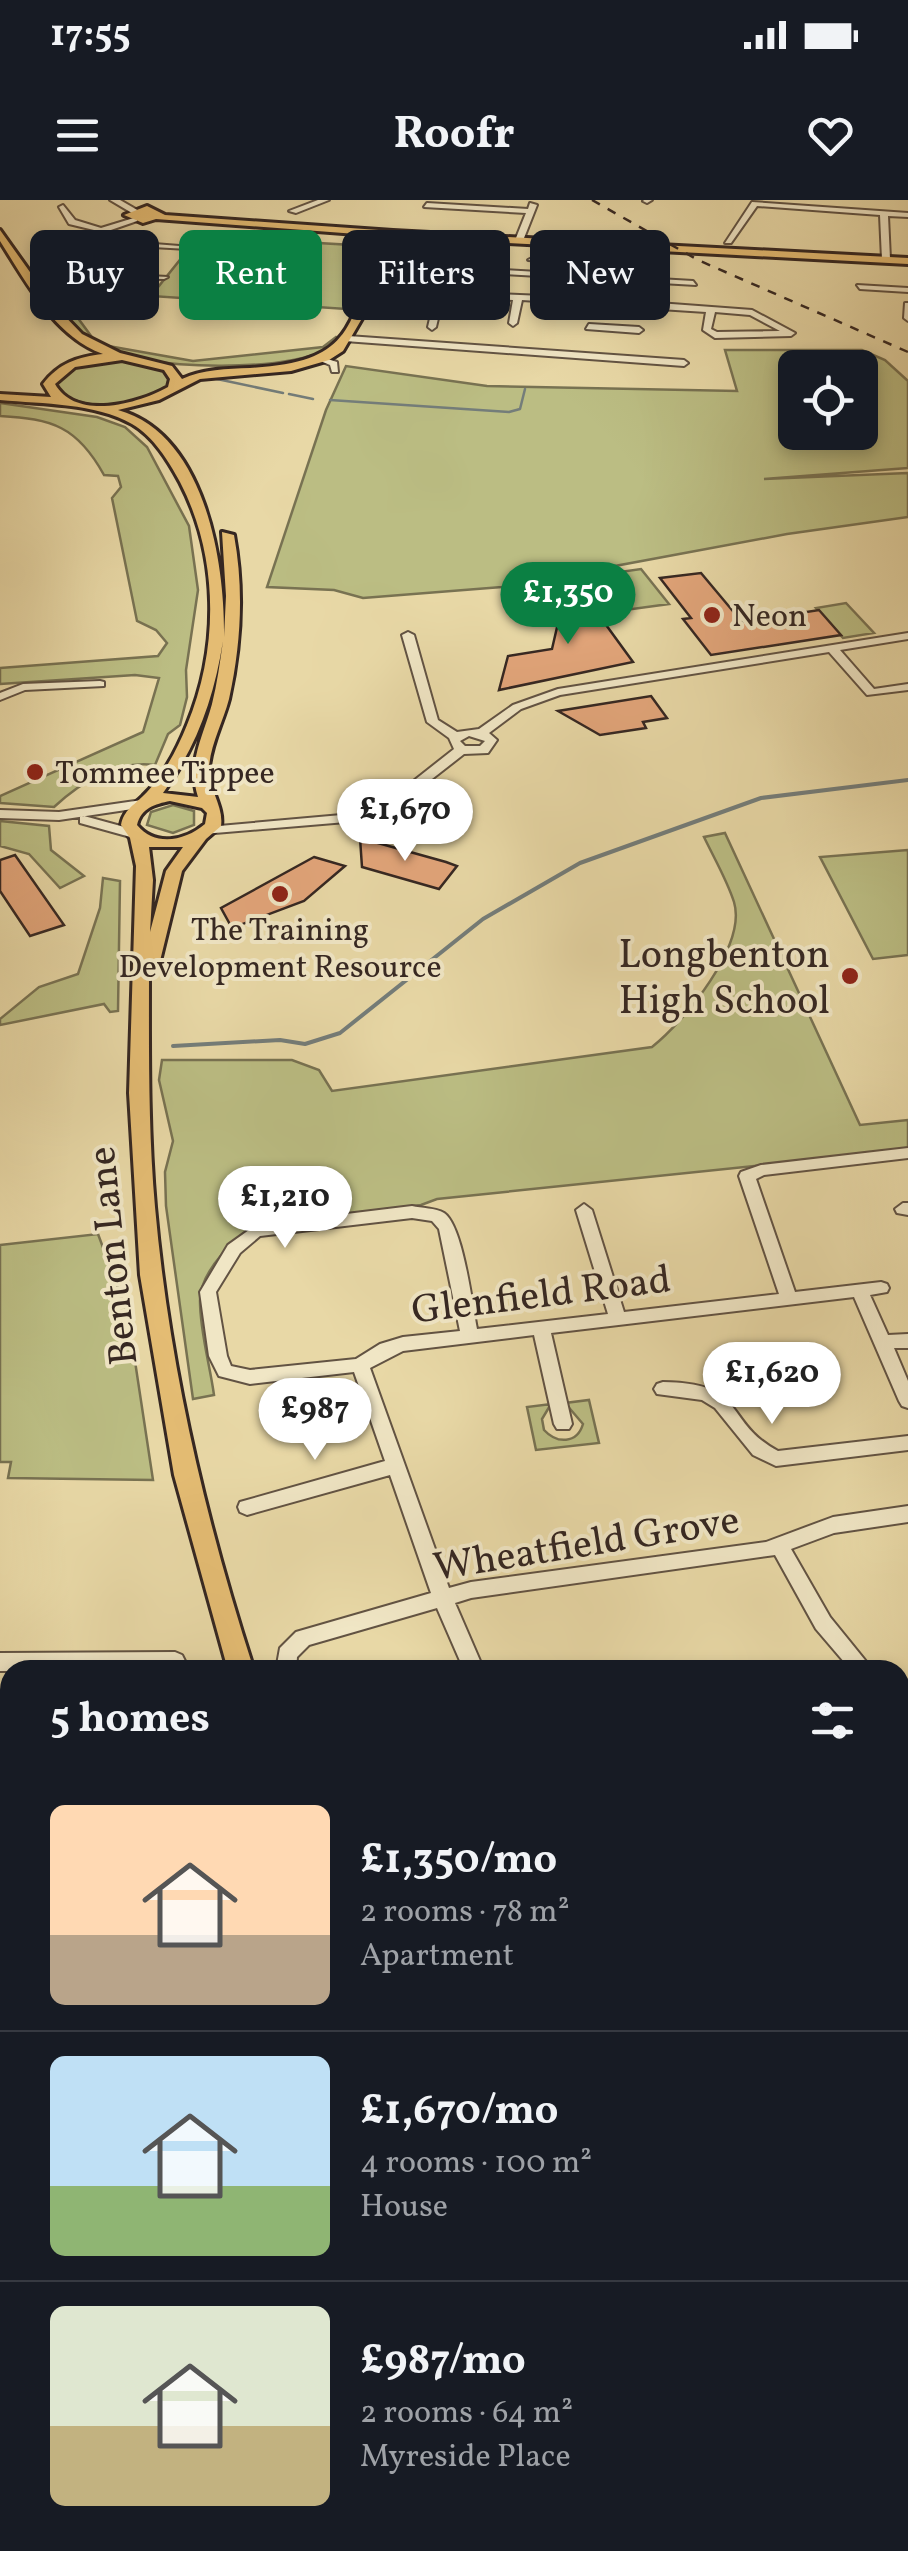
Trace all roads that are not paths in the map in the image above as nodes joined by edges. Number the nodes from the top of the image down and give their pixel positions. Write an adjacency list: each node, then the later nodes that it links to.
1 (114, 200): 12 (street)
2 (324, 200): 9 (street)
3 (518, 200): 10 (street)
4 (754, 202): 13 (street); 23 (street)
5 (467, 204): 7 (street); 10 (street)
6 (174, 205): 11 (main road)
7 (427, 205)
8 (63, 208): 16 (street)
9 (293, 211)
10 (531, 212): 21 (street)
11 (158, 214): 12 (main road); 15 (main road)
12 (134, 215): 16 (street)
13 (884, 215): 14 (street); 28 (street)
14 (908, 215)
15 (335, 227): 17 (main road); 19 (street)
16 (102, 230)
17 (359, 230)
18 (0, 233): 52 (main road)
19 (328, 238)
20 (510, 238): 21 (main road)
21 (520, 238): 22 (main road)
22 (530, 239)
23 (728, 241)
24 (670, 246): 28 (main road)
25 (0, 255): 56 (main road)
26 (521, 260): 27 (street)
27 (530, 260)
28 (886, 260): 29 (main road)
29 (908, 261)
30 (510, 273): 40 (street)
31 (159, 277): 32 (street)
32 (164, 277)
33 (860, 287): 34 (street)
34 (908, 290)
35 (510, 297): 36 (street)
36 (518, 297): 37 (street); 46 (street)
37 (530, 297)
38 (908, 305): 42 (street)
39 (670, 307): 40 (street)
40 (679, 308): 41 (street)
41 (711, 310): 41 (street)
42 (908, 318)
43 (354, 320): 50 (main road)
44 (434, 320): 47 (street)
45 (590, 320): 48 (street)
46 (513, 323)
47 (433, 327)
48 (589, 327): 49 (street); 51 (street)
49 (639, 331)
50 (348, 339): 53 (main road); 59 (street)
51 (589, 339)
52 (135, 358): 54 (main road); 56 (main road)
53 (321, 358): 55 (main road); 57 (street)
54 (149, 360): 55 (main road); 60 (main road)
55 (287, 366): 60 (main road)
56 (66, 368): 58 (main road)
57 (335, 370)
58 (54, 376): 61 (main road); 63 (main road)
59 (695, 376)
60 (173, 386): 62 (main road)
61 (0, 394): 63 (main road)
62 (159, 397): 64 (main road); 65 (main road)
63 (69, 402): 64 (main road)
64 (87, 406): 75 (main road)
65 (216, 505)
66 (223, 522): 76 (main road)
67 (408, 635): 74 (street)
68 (908, 636): 69 (street)
69 (832, 648): 71 (street); 73 (street)
70 (100, 684): 72 (street)
71 (908, 687)
72 (0, 697)
73 (481, 733): 74 (street); 74 (street)
74 (458, 744): 79 (street)
75 (145, 803): 76 (main road); 78 (street); 81 (main road)
76 (210, 806): 79 (street); 80 (main road)
77 (0, 814): 78 (street)
78 (59, 816): 81 (street)
79 (284, 822): 80 (street)
80 (205, 834): 81 (main road); 82 (main road, Benton Lane)
81 (136, 836): 82 (main road, Benton Lane)
82 (142, 1003): 103 (main road, Benton Lane)
83 (908, 1153): 87 (street)
84 (584, 1210): 88 (street)
85 (881, 1288): 86 (street, Glenfield Road)
86 (860, 1290): 87 (street, Glenfield Road); 92 (street)
87 (789, 1299): 88 (street, Glenfield Road)
88 (618, 1319): 89 (street, Glenfield Road)
89 (541, 1329): 90 (street, Glenfield Road); 96 (street)
90 (470, 1337): 93 (street, Glenfield Road); 93 (street, Glenfield Road)
91 (908, 1341): 92 (street)
92 (883, 1342): 95 (street)
93 (360, 1365): 98 (street)
94 (663, 1390): 97 (street)
95 (908, 1401)
96 (563, 1424)
97 (908, 1443)
98 (395, 1466): 99 (street); 102 (street)
99 (247, 1507)
100 (908, 1514): 101 (street, Wheatfield Grove)
101 (780, 1548): 102 (street, Wheatfield Grove); 106 (street)
102 (442, 1596): 104 (street, Wheatfield Grove); 105 (street)
103 (237, 1660)
104 (287, 1660)
105 (470, 1660)
106 (855, 1660)

